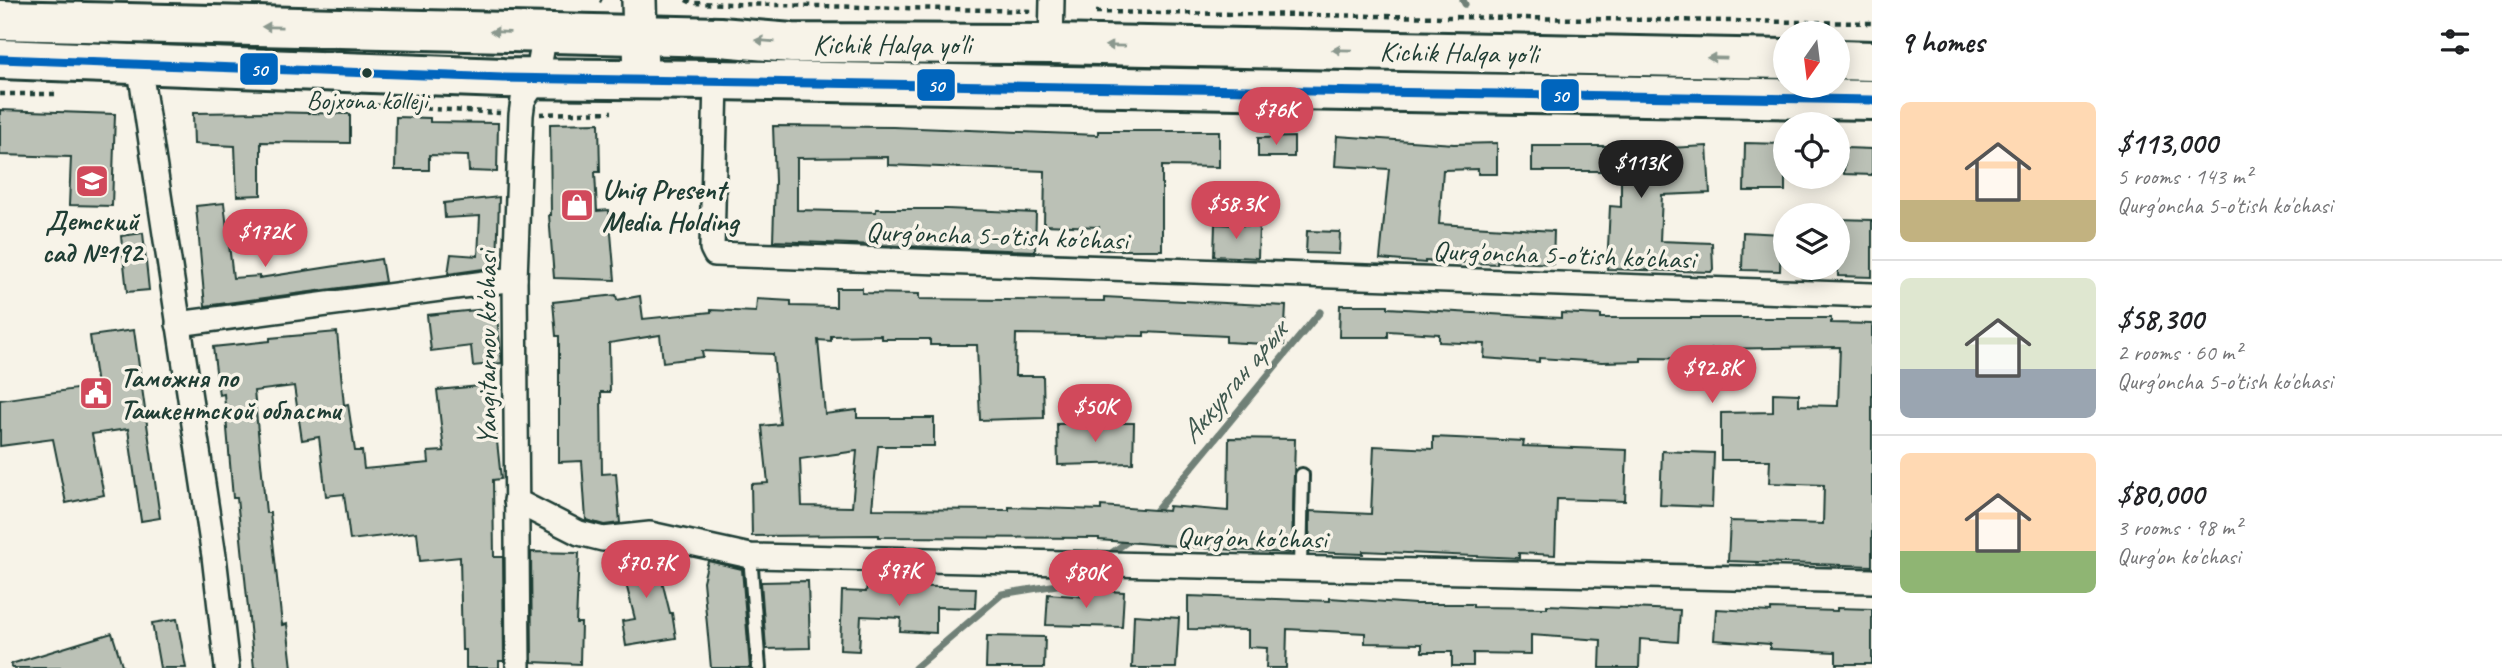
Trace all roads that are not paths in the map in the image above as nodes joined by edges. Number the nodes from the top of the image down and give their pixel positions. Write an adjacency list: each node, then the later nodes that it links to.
1 (640, 18): 2 (highway, Kichik Halqa yo'li, one-way to 1); 4 (highway, Kichik Halqa yo'li); 11 (main road)
2 (1052, 19): 5 (highway, Kichik Halqa yo'li, one-way to 2)
3 (0, 20): 4 (highway, Kichik Halqa yo'li, one-way to 3)
4 (545, 33): 10 (street, Yangitarnov ko'chasi)
5 (1773, 58)
6 (0, 59): 9 (highway, Kichik Halqa yo'li)
7 (1850, 60): 8 (highway)
8 (1872, 61)
9 (139, 63): 10 (highway, Kichik Halqa yo'li); 16 (street)
10 (537, 79): 11 (highway, Kichik Halqa yo'li); 14 (street, Yangitarnov ko'chasi)
11 (641, 79): 12 (highway, Kichik Halqa yo'li)
12 (716, 80): 13 (highway, Kichik Halqa yo'li); 15 (street, Qurg'oncha 5-o'tish ko'chasi)
13 (1872, 100)
14 (515, 279): 16 (street); 18 (street, Yangitarnov ko'chasi)
15 (1872, 295)
16 (178, 324): 22 (street)
17 (1302, 475): 20 (lane)
18 (516, 501): 19 (street, Qurg'on ko'chasi); 23 (street, Yangitarnov ko'chasi)
19 (750, 555): 20 (street, Qurg'on ko'chasi); 24 (lane)
20 (1300, 568): 21 (street, Qurg'on ko'chasi)
21 (1872, 581)
22 (227, 668)
23 (518, 668)
24 (759, 668)

